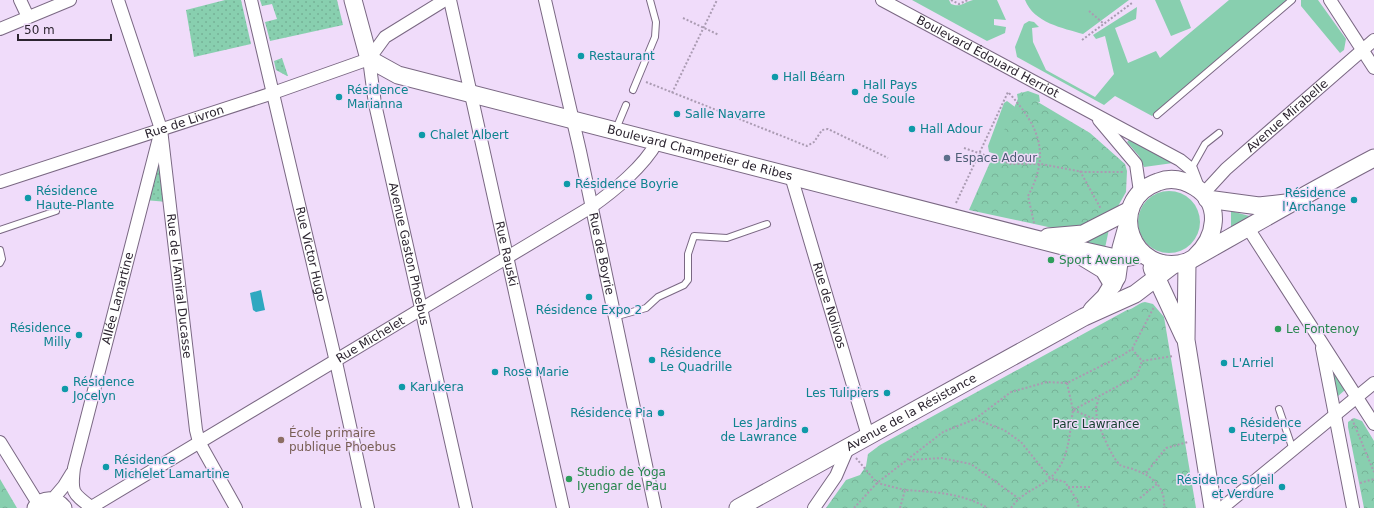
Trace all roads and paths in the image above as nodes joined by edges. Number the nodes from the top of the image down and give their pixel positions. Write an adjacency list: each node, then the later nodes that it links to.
1 (20, 0): 18 (street)
2 (70, 0): 18 (street)
3 (118, 0): 38 (street, Rue de l'Amiral Ducasse)
4 (251, 0): 31 (street, Rue Victor Hugo)
5 (353, 0): 27 (main road, Avenue Gaston Phoebus)
6 (445, 0): 27 (street)
7 (450, 0): 33 (street, Rue Rauski)
8 (545, 0): 37 (street, Rue de Boyrie)
9 (650, 0): 29 (lane)
10 (717, 0): 21 (path)
11 (882, 0): 35 (street, Boulevard Édouard Herriot)
12 (952, 0): 13 (path)
13 (968, 0)
14 (1292, 0): 36 (lane)
15 (1330, 0): 26 (street)
16 (1132, 3): 20 (path)
17 (1088, 11): 20 (path)
18 (28, 16): 22 (street)
19 (683, 18): 21 (path)
20 (1104, 24): 24 (path)
21 (704, 28): 23 (path); 32 (path)
22 (0, 29)
23 (720, 35)
24 (1082, 40)
25 (1374, 40): 26 (street, Avenue Mirabelle)
26 (1363, 49): 28 (street); 53 (street, Avenue Mirabelle)
27 (369, 59): 31 (street, Rue de Livron); 33 (main road, Boulevard Champetier de Ribes); 73 (street, Avenue Gaston Phoebus)
28 (1374, 68)
29 (637, 79): 30 (lane); 32 (path)
30 (633, 90)
31 (273, 93): 38 (street, Rue de Livron); 80 (street, Rue Victor Hugo)
32 (672, 93): 44 (path)
33 (470, 94): 37 (main road, Boulevard Champetier de Ribes); 67 (street, Rue Rauski)
34 (626, 105): 39 (lane)
35 (1094, 115): 47 (street, Boulevard Édouard Herriot); 48 (street, Boulevard Édouard Herriot)
36 (1157, 115)
37 (572, 119): 39 (main road, Boulevard Champetier de Ribes); 55 (street, Rue de Boyrie)
38 (161, 129): 51 (street, Rue de Livron); 95 (street, Rue de l'Amiral Ducasse); 99 (street, Allée Lamartine)
39 (616, 131): 41 (main road, Boulevard Champetier de Ribes)
40 (1219, 133): 48 (lane)
41 (657, 142): 50 (main road, Boulevard Champetier de Ribes); 55 (street, Rue Michelet)
42 (964, 148): 43 (path)
43 (979, 154): 46 (path); 46 (path); 57 (path)
44 (888, 158)
45 (1374, 158): 54 (main road)
46 (1041, 164): 49 (path); 63 (path)
47 (1137, 169): 49 (path); 52 (street, Boulevard Édouard Herriot)
48 (1191, 169): 53 (street)
49 (1080, 171): 59 (path)
50 (791, 176): 57 (main road, Boulevard Champetier de Ribes); 92 (street, Rue de Nolivos)
51 (0, 180)
52 (1140, 192): 53 (main road); 58 (main road)
53 (1203, 194): 54 (main road); 69 (main road)
54 (1290, 203): 61 (main road)
55 (591, 207): 67 (street, Rue Michelet); 74 (street, Rue de Boyrie)
56 (56, 211): 62 (lane)
57 (950, 216): 63 (main road, Boulevard Champetier de Ribes)
58 (1129, 217): 59 (main road, Boulevard Champetier de Ribes); 66 (main road); 68 (main road, Avenue de la Résistance)
59 (1108, 223): 63 (main road, Boulevard Champetier de Ribes)
60 (767, 224): 74 (lane)
61 (1248, 228): 69 (main road); 76 (street)
62 (0, 230)
63 (1034, 231): 64 (main road, Boulevard Champetier de Ribes)
64 (1063, 246): 68 (main road, Boulevard Champetier de Ribes); 71 (main road)
65 (0, 250): 70 (lane)
66 (1145, 256): 68 (main road, Boulevard Champetier de Ribes); 69 (main road); 72 (main road)
67 (507, 257): 73 (street, Rue Michelet); 117 (street, Rue Rauski)
68 (1120, 259): 71 (main road, Avenue de la Résistance); 72 (main road)
69 (1185, 261): 72 (main road, Avenue de la Résistance); 77 (main road)
70 (0, 263)
71 (1113, 285): 75 (main road, Avenue de la Résistance)
72 (1160, 285): 75 (main road, Avenue de la Résistance); 77 (main road); 78 (path)
73 (421, 309): 80 (street, Rue Michelet); 116 (street, Avenue Gaston Phoebus)
74 (614, 317): 118 (street, Rue de Boyrie)
75 (1084, 317): 92 (main road, Avenue de la Résistance)
76 (1321, 342): 84 (street); 87 (street)
77 (1187, 347): 79 (path); 93 (main road)
78 (1132, 349): 79 (path); 81 (path)
79 (1142, 361): 83 (path)
80 (336, 362): 95 (street, Rue Michelet); 115 (street, Rue Victor Hugo)
81 (1067, 383): 86 (path); 88 (path)
82 (1374, 383): 84 (street)
83 (1099, 397): 86 (path); 90 (path)
84 (1357, 398): 87 (street); 91 (street)
85 (1278, 409): 97 (lane)
86 (1073, 410): 90 (path); 102 (path)
87 (1334, 416): 97 (street); 129 (street)
88 (975, 419): 98 (path); 102 (path)
89 (1352, 419): 100 (path)
90 (1097, 420): 101 (path)
91 (1374, 424)
92 (868, 436): 96 (main road, Avenue de la Résistance)
93 (1202, 438): 101 (path); 127 (main road)
94 (0, 442): 112 (street)
95 (199, 442): 113 (street, Rue Michelet); 114 (street)
96 (848, 448): 104 (path); 119 (main road, Avenue de la Résistance); 120 (street)
97 (1293, 450): 128 (street)
98 (908, 460): 104 (path); 110 (path)
99 (74, 468): 112 (street, Allée Lamartine); 113 (street, Allée Lamartine)
100 (1374, 472)
101 (1146, 473): 105 (path)
102 (1050, 478): 107 (path); 110 (path)
103 (1374, 479): 106 (path)
104 (877, 483): 109 (path); 121 (path)
105 (1158, 483): 111 (path); 126 (path)
106 (1359, 483)
107 (1068, 487): 108 (path); 125 (path)
108 (1091, 487)
109 (905, 490): 122 (path); 123 (path)
110 (1018, 498): 124 (path)
111 (1140, 498)
112 (48, 505)
113 (90, 508)
114 (236, 508)
115 (368, 508)
116 (466, 508)
117 (563, 508)
118 (655, 508)
119 (738, 508)
120 (814, 508)
121 (854, 508)
122 (900, 508)
123 (988, 508)
124 (1011, 508)
125 (1079, 508)
126 (1164, 508)
127 (1213, 508)
128 (1222, 508)
129 (1353, 508)

